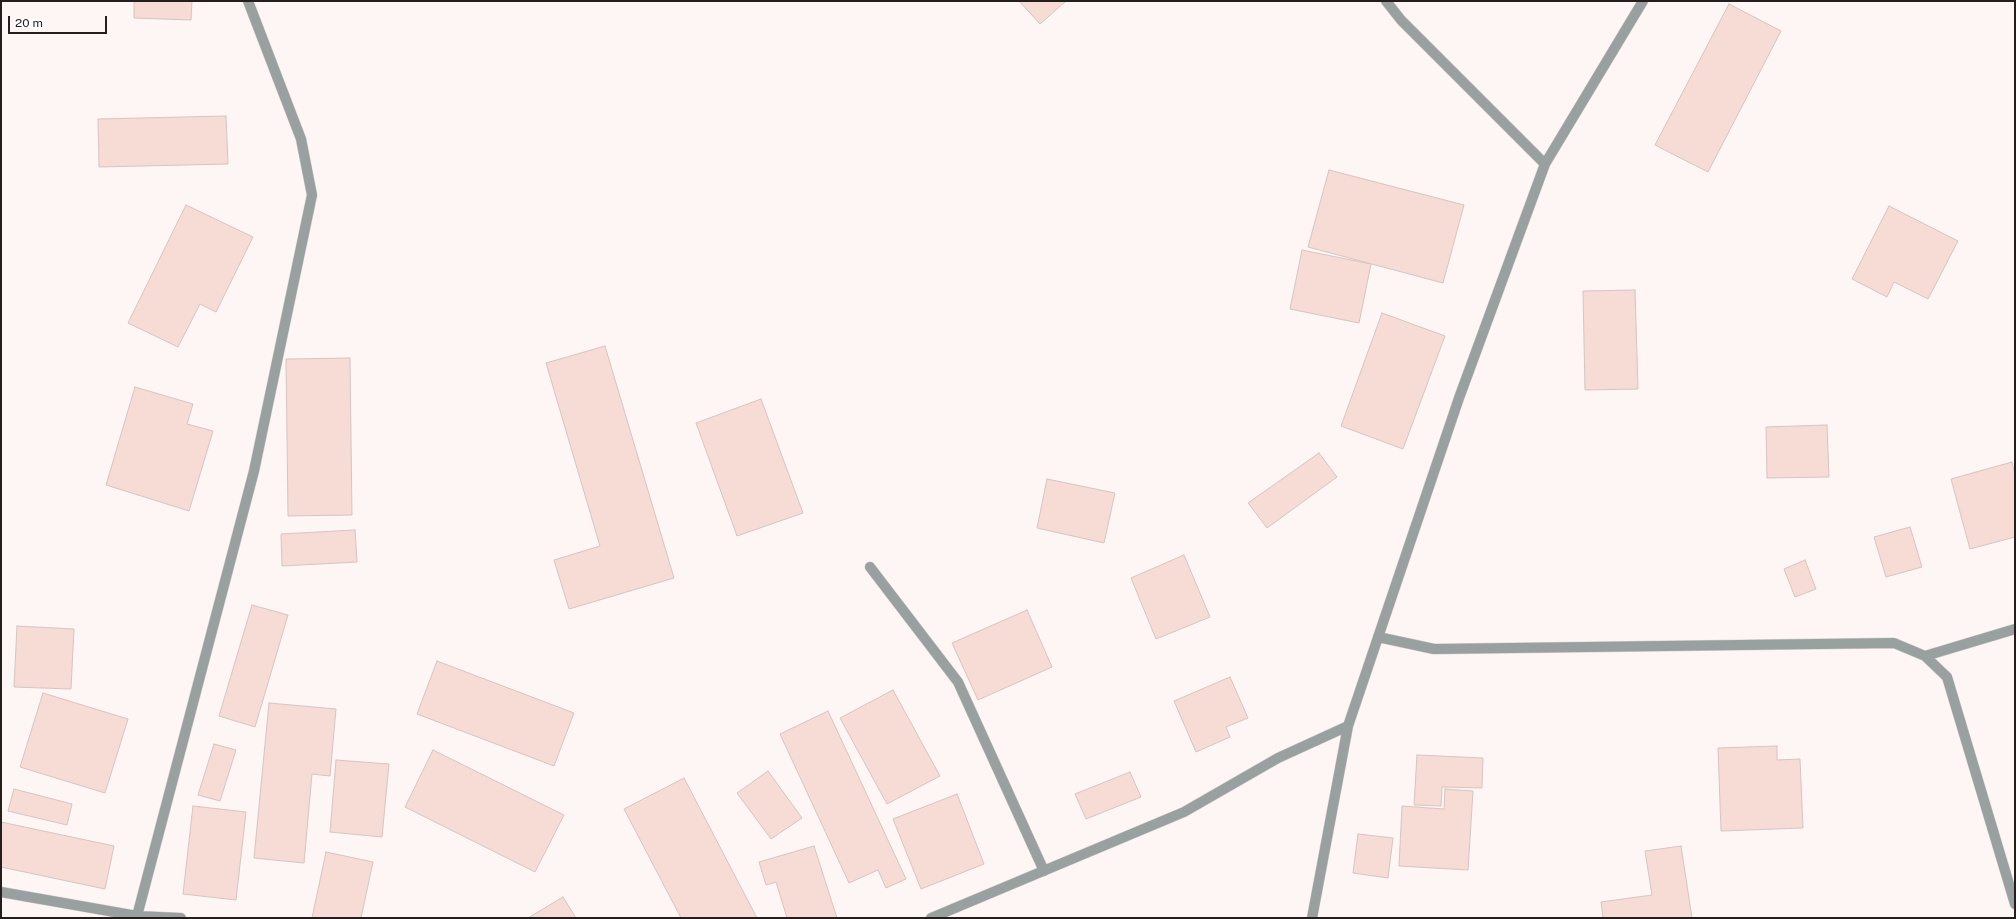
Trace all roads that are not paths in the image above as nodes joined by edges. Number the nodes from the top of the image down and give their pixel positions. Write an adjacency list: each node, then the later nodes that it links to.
1 (248, 1): 13 (street)
2 (1386, 1): 4 (street)
3 (1643, 1): 4 (street)
4 (1545, 164): 7 (street)
5 (870, 567): 10 (street)
6 (2015, 629): 8 (street)
7 (1378, 637): 8 (street); 9 (street)
8 (1925, 656): 12 (street)
9 (1348, 726): 10 (street); 16 (street)
10 (1044, 871): 15 (street)
11 (1, 892): 13 (street)
12 (2015, 904)
13 (136, 916): 14 (street)
14 (181, 918)
15 (931, 918)
16 (1312, 918)

